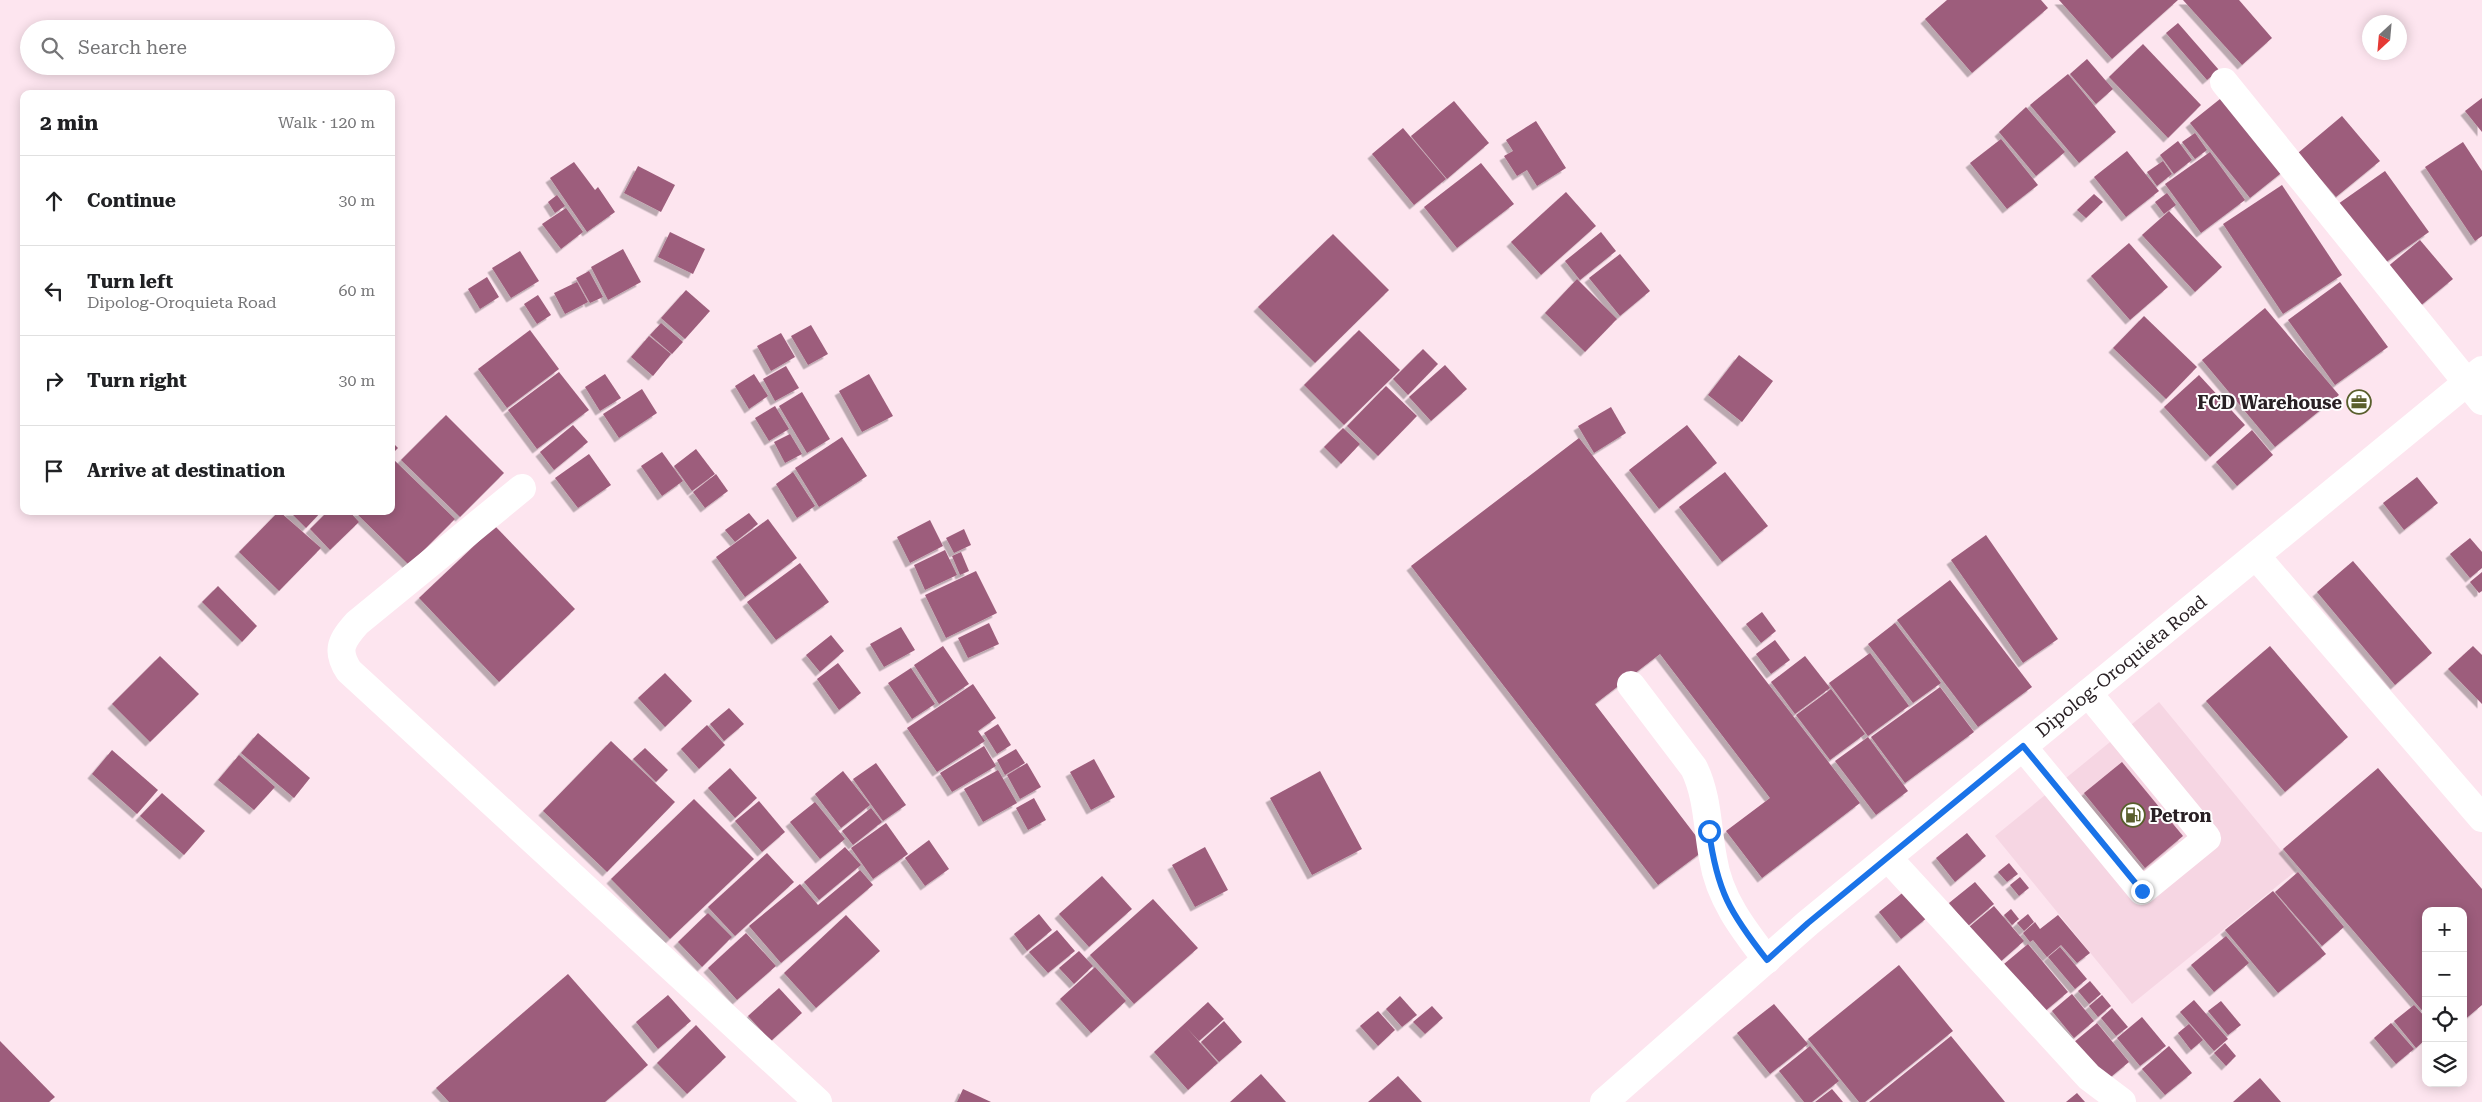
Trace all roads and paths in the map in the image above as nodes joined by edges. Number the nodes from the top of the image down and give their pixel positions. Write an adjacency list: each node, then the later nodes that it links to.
1 (2224, 82): 2 (main road)
2 (2477, 385): 4 (main road, Dipolog-Oroquieta Road)
3 (522, 488): 11 (main road)
4 (2256, 556): 6 (main road, Dipolog-Oroquieta Road); 8 (main road)
5 (1631, 685): 10 (main road)
6 (2088, 693): 7 (main road, Dipolog-Oroquieta Road); 7 (main road)
7 (2023, 746): 9 (main road, Dipolog-Oroquieta Road)
8 (2482, 818)
9 (1888, 858): 10 (main road, Dipolog-Oroquieta Road); 13 (main road)
10 (1767, 960): 12 (main road, Dipolog-Oroquieta Road)
11 (818, 1102)
12 (1604, 1102)
13 (2122, 1102)

